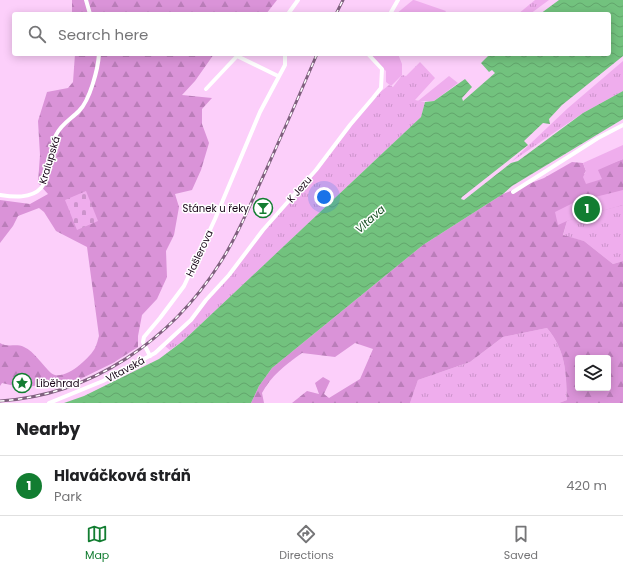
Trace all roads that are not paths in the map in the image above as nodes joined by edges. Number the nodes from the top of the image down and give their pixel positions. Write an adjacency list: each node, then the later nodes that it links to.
1 (86, 0): 4 (street)
2 (298, 0): 5 (street)
3 (398, 0): 6 (street)
4 (89, 12)
5 (289, 12)
6 (391, 12)
7 (98, 56): 16 (street, Kralupská)
8 (237, 56): 13 (street)
9 (240, 56): 12 (street)
10 (285, 56): 12 (street, Hašlerova)
11 (370, 56): 17 (street, K Jezu)
12 (278, 76): 18 (street, Hašlerova)
13 (206, 89)
14 (623, 125): 15 (street)
15 (513, 192)
16 (0, 195)
17 (191, 320): 18 (street, Vltavská)
18 (150, 356): 19 (street, Vltavská)
19 (49, 403)

